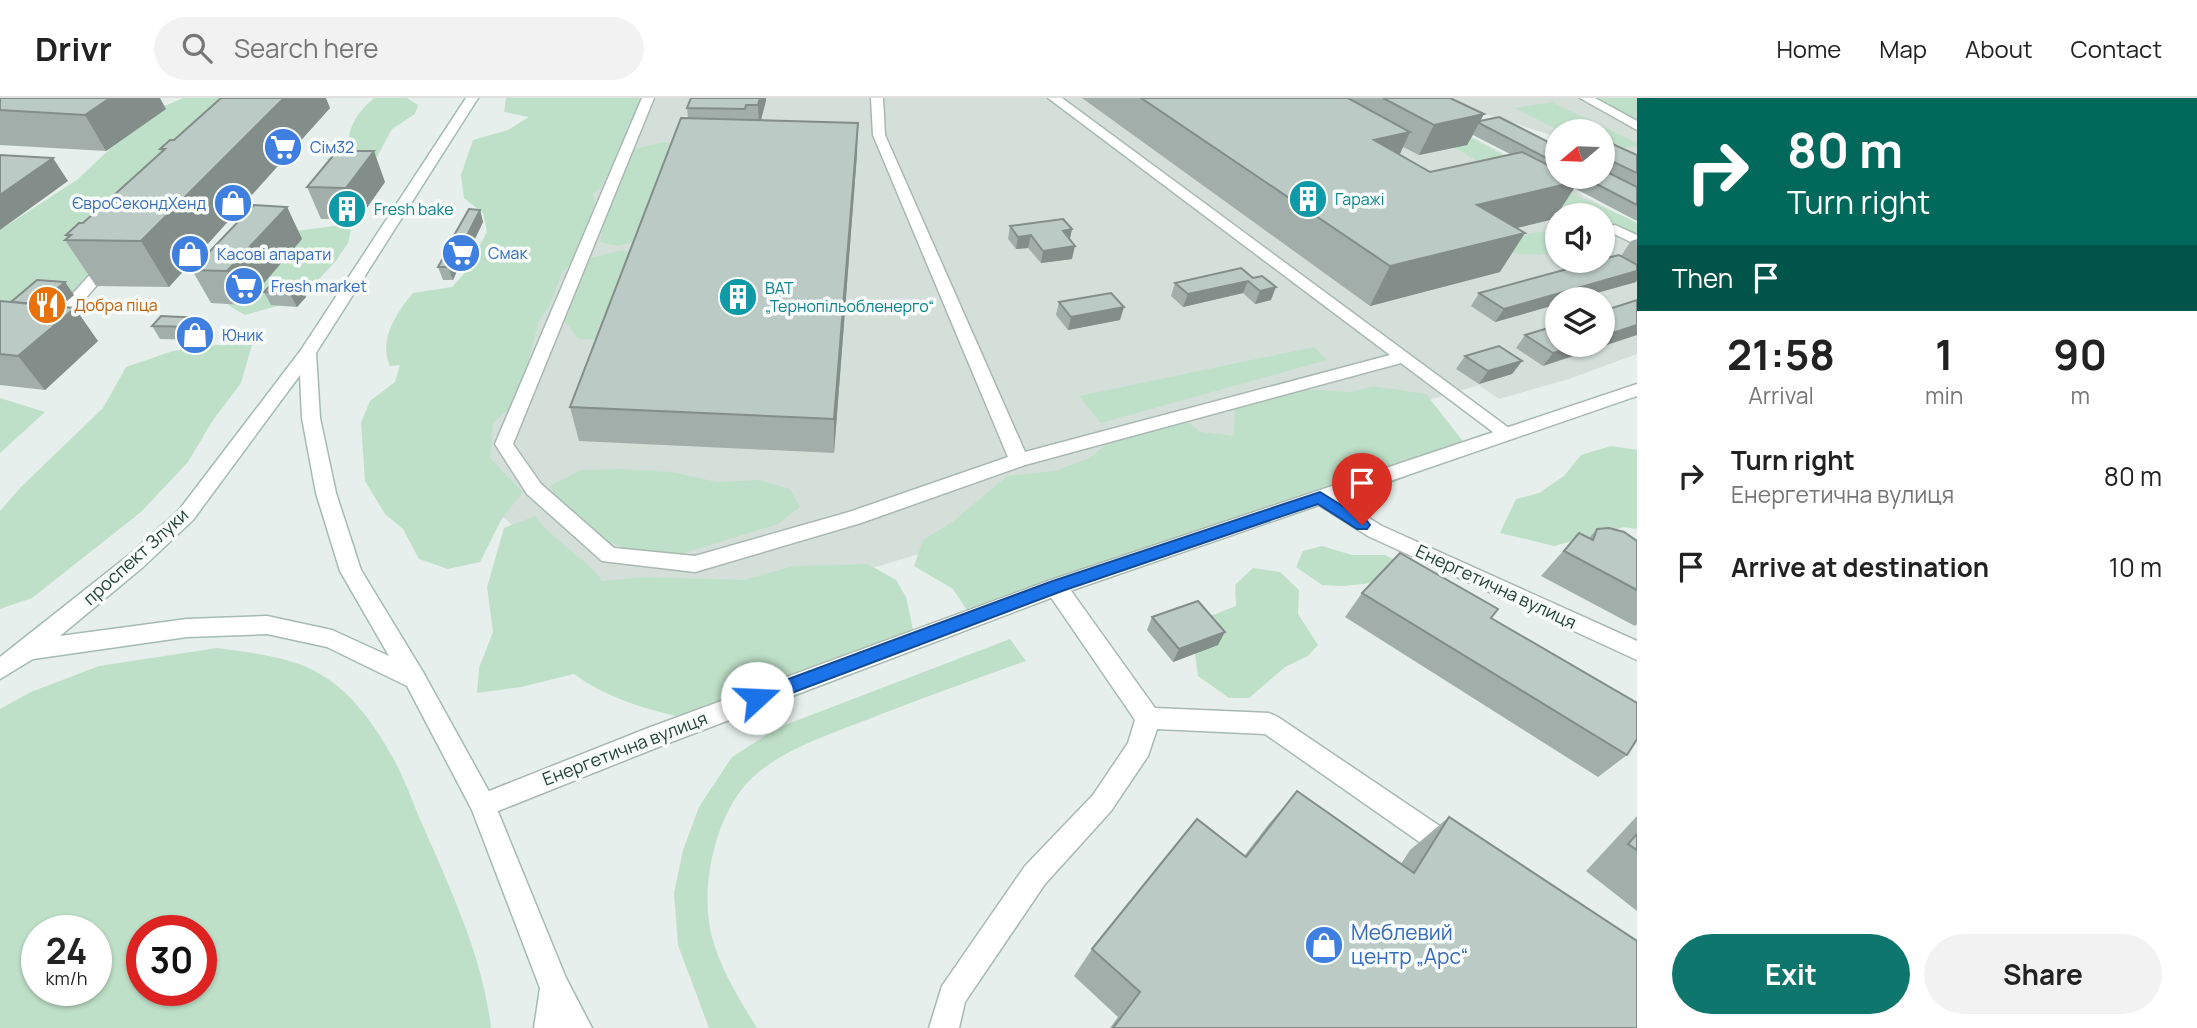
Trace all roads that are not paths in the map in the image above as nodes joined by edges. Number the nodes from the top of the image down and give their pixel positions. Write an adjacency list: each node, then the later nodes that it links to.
1 (472, 98): 11 (main road, проспект Злуки)
2 (648, 98): 15 (main road)
3 (877, 98): 15 (main road)
4 (1054, 98): 12 (main road)
5 (1586, 98): 6 (main road)
6 (1637, 126)
7 (1615, 229): 8 (main road)
8 (1637, 241)
9 (120, 251): 10 (main road)
10 (72, 304)
11 (307, 353): 19 (main road, проспект Злуки); 22 (main road)
12 (1403, 357): 14 (main road); 15 (main road)
13 (1637, 390): 14 (main road, Енергетична вулиця)
14 (1508, 434): 16 (main road, Енергетична вулиця)
15 (1019, 460)
16 (1320, 498): 17 (main road, Енергетична вулиця); 20 (main road, Енергетична вулиця)
17 (1056, 587): 23 (main road); 24 (main road, Енергетична вулиця)
18 (0, 649): 19 (main road)
19 (28, 650): 21 (main road, проспект Злуки); 22 (main road)
20 (1637, 651)
21 (0, 669)
22 (415, 679): 24 (main road)
23 (1148, 718): 25 (main road); 29 (main road)
24 (483, 805): 26 (main road)
25 (1476, 866)
26 (555, 988): 27 (main road); 28 (main road)
27 (549, 1028)
28 (577, 1028)
29 (944, 1028)

